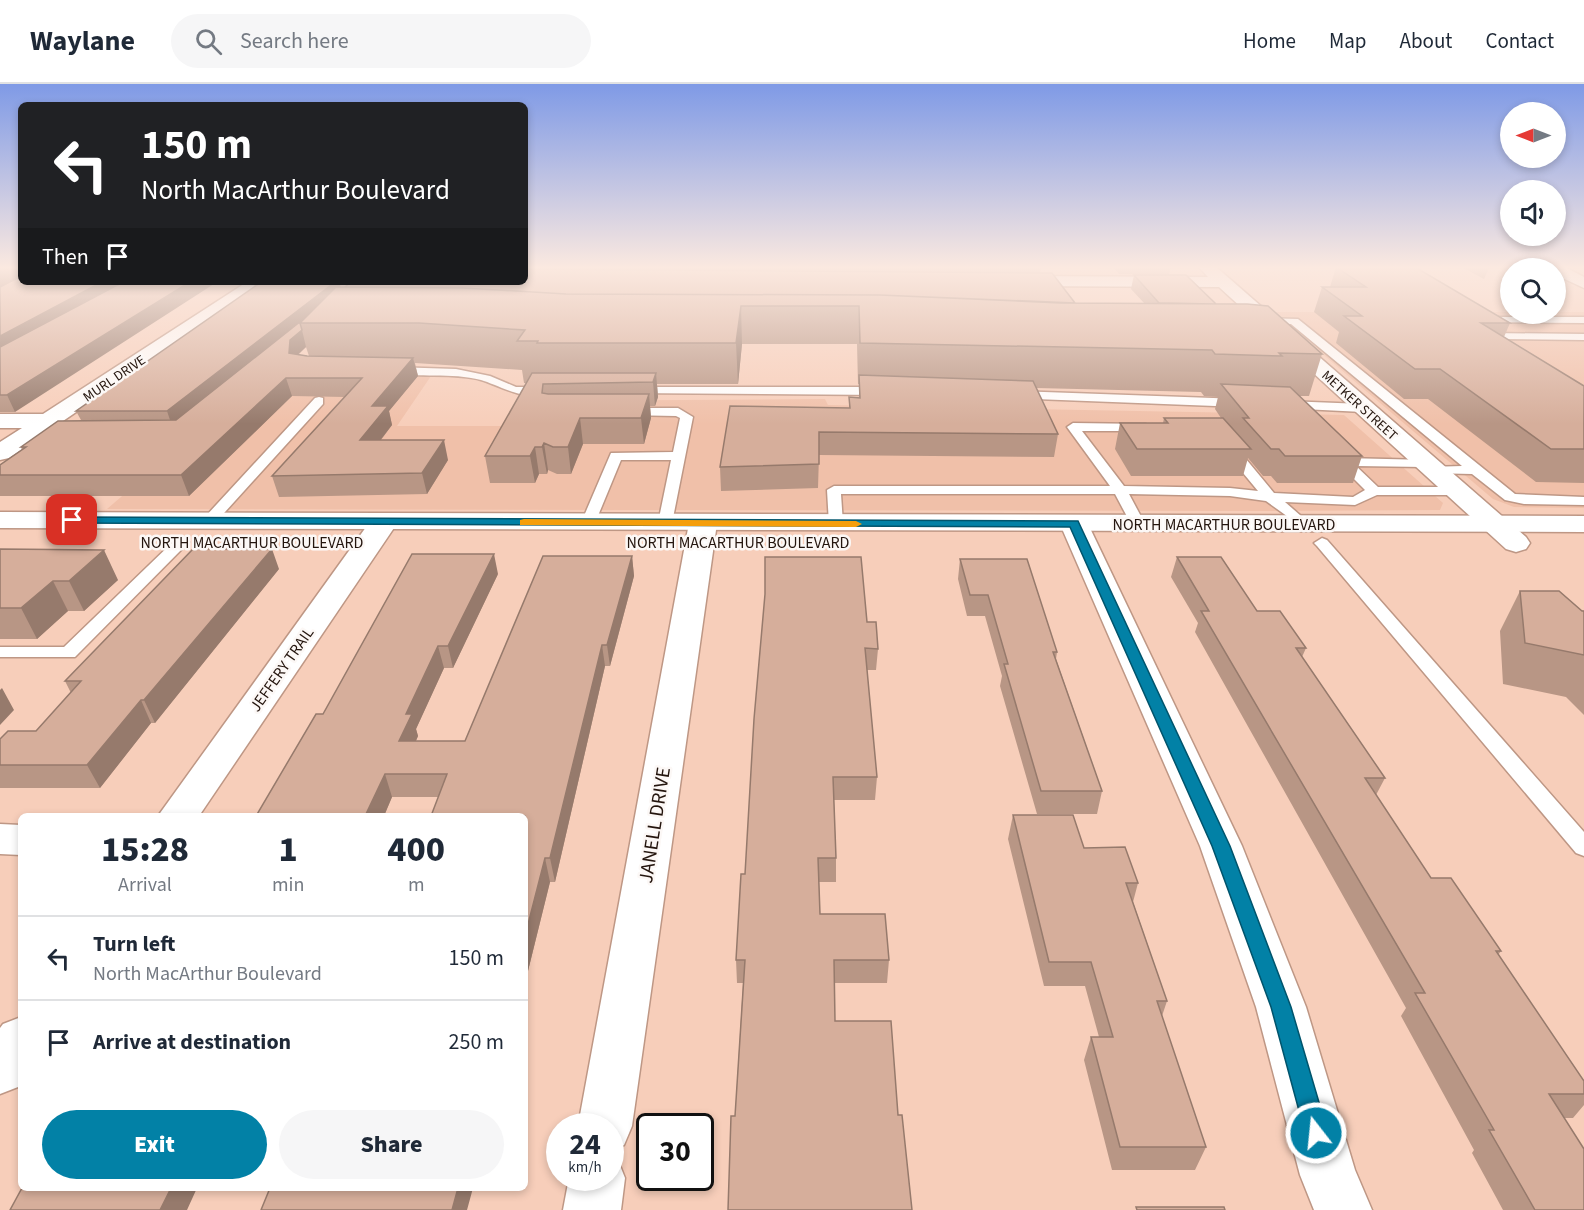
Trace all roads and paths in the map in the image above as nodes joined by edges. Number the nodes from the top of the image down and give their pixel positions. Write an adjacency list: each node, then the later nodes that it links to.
1 (206, 319): 20 (street, MURL DRIVE)
2 (1259, 319): 4 (street, METKER STREET)
3 (1584, 320): 5 (lane)
4 (1273, 333): 16 (street, METKER STREET); 25 (lane)
5 (1489, 336): 6 (lane); 7 (lane)
6 (1584, 337)
7 (1503, 348)
8 (382, 370): 9 (lane)
9 (561, 391)
10 (620, 391): 11 (lane)
11 (900, 392)
12 (1004, 395): 14 (lane)
13 (319, 401): 32 (lane)
14 (1249, 403)
15 (1272, 404): 16 (lane)
16 (1363, 408): 24 (street, METKER STREET)
17 (609, 413): 23 (lane)
18 (0, 421): 20 (street)
19 (1155, 427): 26 (lane)
20 (51, 428): 22 (street, MURL DRIVE)
21 (1220, 436): 29 (lane)
22 (0, 453)
23 (679, 456): 33 (lane); 39 (lane)
24 (1429, 466): 25 (lane); 27 (lane); 28 (street, METKER STREET)
25 (1475, 470): 30 (lane)
26 (1120, 490): 29 (lane); 35 (lane); 36 (lane)
27 (1374, 491): 28 (lane); 29 (lane)
28 (1456, 491): 37 (street, METKER STREET)
29 (1270, 497): 34 (lane)
30 (1584, 501)
31 (0, 520): 32 (street, NORTH MACARTHUR BOULEVARD)
32 (210, 520): 40 (street, NORTH MACARTHUR BOULEVARD)
33 (588, 523): 39 (street, NORTH MACARTHUR BOULEVARD); 40 (street, NORTH MACARTHUR BOULEVARD)
34 (1302, 523): 36 (street, NORTH MACARTHUR BOULEVARD); 37 (street, NORTH MACARTHUR BOULEVARD)
35 (836, 524): 39 (street, NORTH MACARTHUR BOULEVARD); 41 (street, NORTH MACARTHUR BOULEVARD)
36 (1138, 524): 41 (street, NORTH MACARTHUR BOULEVARD)
37 (1493, 524): 38 (street, NORTH MACARTHUR BOULEVARD); 45 (street, METKER STREET)
38 (1584, 524)
39 (689, 529): 40 (street, NORTH MACARTHUR BOULEVARD); 41 (street, NORTH MACARTHUR BOULEVARD); 54 (street, JANELL DRIVE)
40 (377, 532): 43 (street, NORTH MACARTHUR BOULEVARD); 48 (street, JEFFERY TRAIL)
41 (1078, 533): 44 (street, NORTH MACARTHUR BOULEVARD); 57 (street)
42 (0, 542): 43 (street, NORTH MACARTHUR BOULEVARD)
43 (181, 542): 47 (lane)
44 (1322, 543): 45 (street, NORTH MACARTHUR BOULEVARD); 51 (lane)
45 (1516, 543): 46 (street, NORTH MACARTHUR BOULEVARD)
46 (1584, 544)
47 (0, 652)
48 (180, 813)
49 (0, 839): 50 (street)
50 (18, 840)
51 (1584, 847)
52 (18, 1044): 53 (street)
53 (0, 1070)
54 (607, 1113)
55 (595, 1191): 56 (street)
56 (592, 1210)
57 (1343, 1210)

